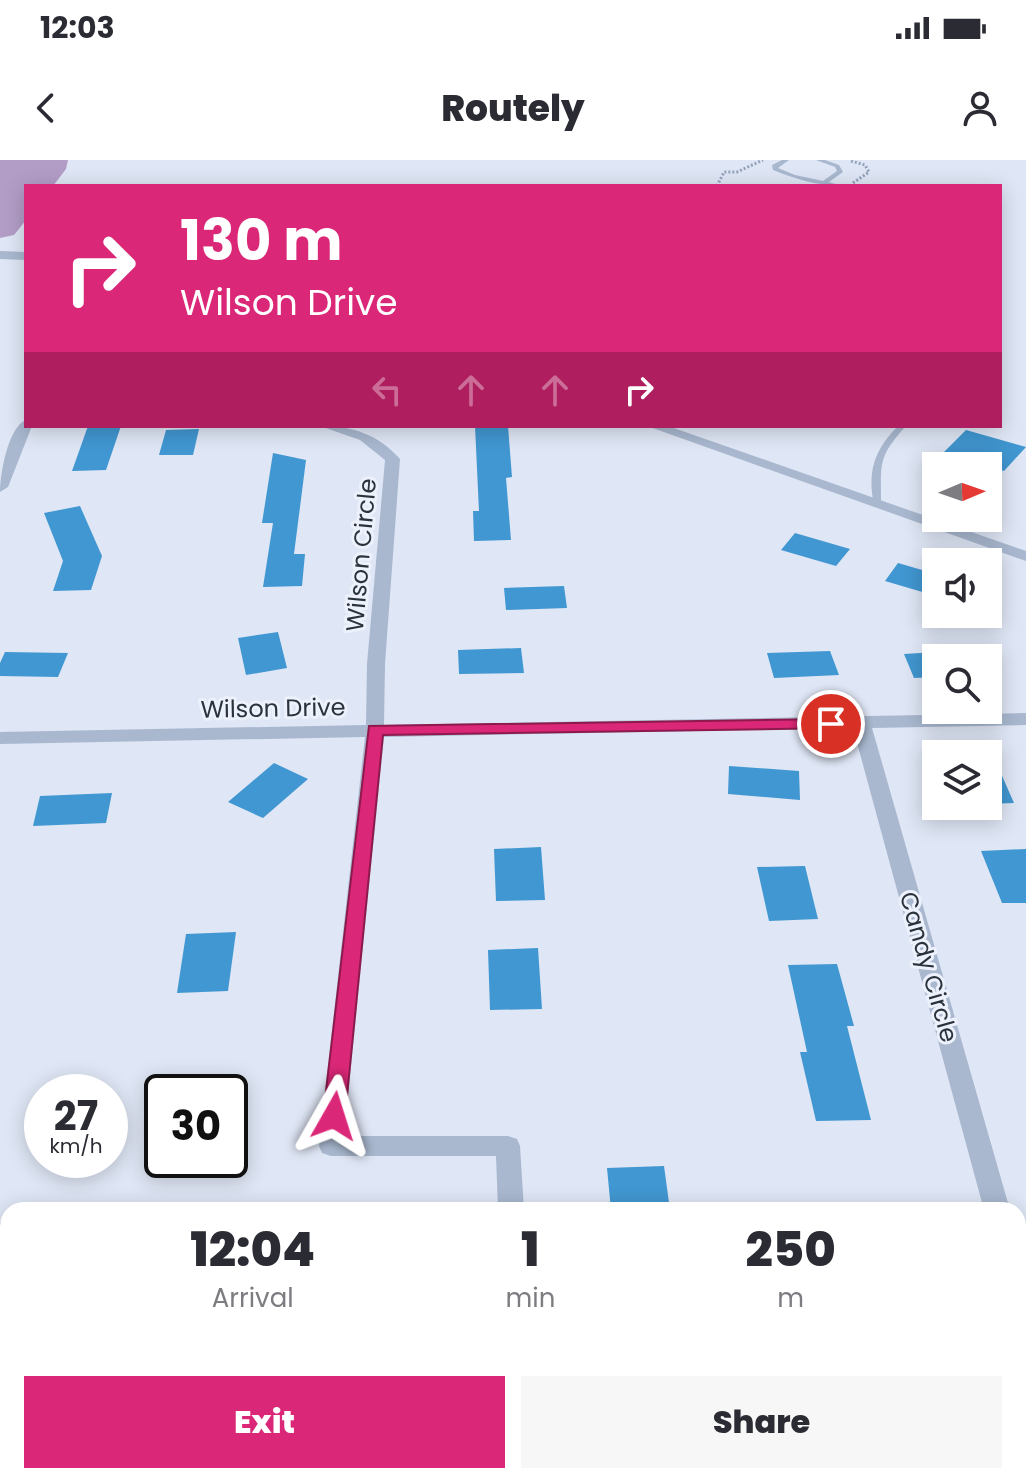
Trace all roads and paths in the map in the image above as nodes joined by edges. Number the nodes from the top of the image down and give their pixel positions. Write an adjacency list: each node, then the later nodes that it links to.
1 (764, 160): 6 (path)
2 (786, 160): 5 (lane)
3 (819, 160): 5 (lane)
4 (847, 160): 8 (path)
5 (825, 182): 7 (lane)
6 (718, 184)
7 (832, 184)
8 (852, 184)
9 (0, 255): 10 (street)
10 (24, 256)
11 (24, 428): 15 (street)
12 (334, 428): 20 (street, Wilson Circle)
13 (660, 428): 16 (street)
14 (900, 428): 16 (lane)
15 (0, 487)
16 (877, 503): 17 (street)
17 (1026, 556)
18 (1026, 719): 19 (street, Wilson Drive)
19 (861, 723): 20 (street, Wilson Drive); 23 (street, Candy Circle)
20 (375, 730): 21 (street, Wilson Drive); 22 (street)
21 (0, 738)
22 (511, 1202)
23 (995, 1202)

